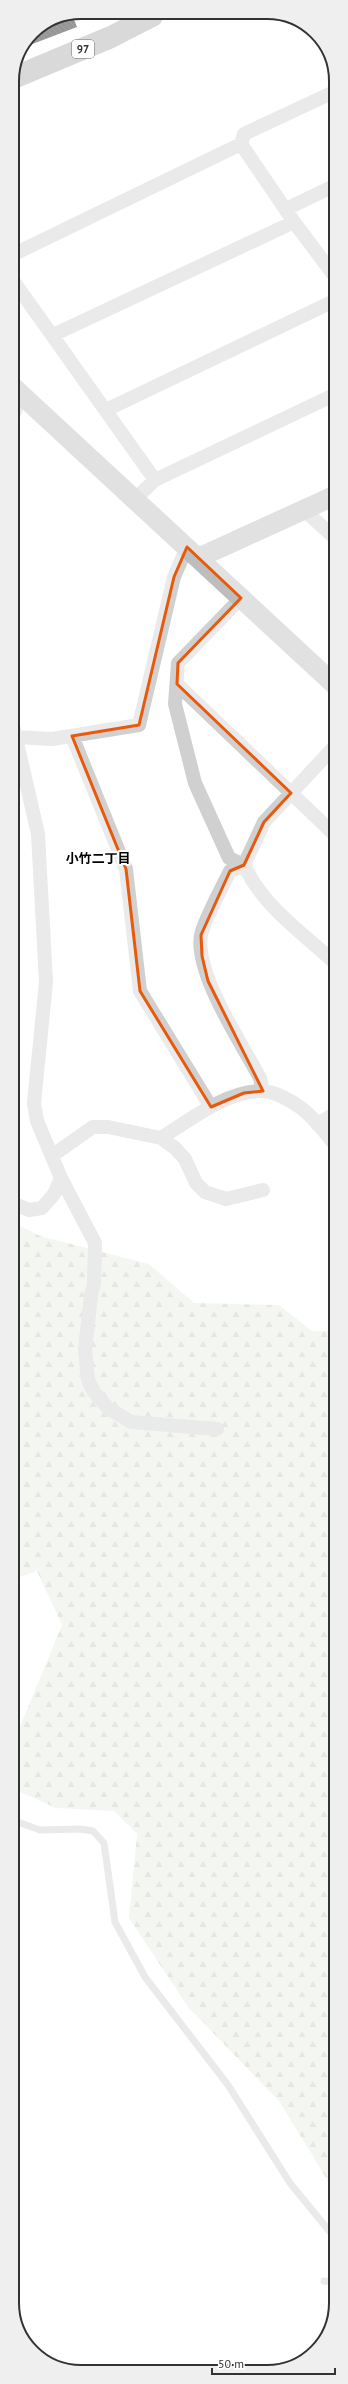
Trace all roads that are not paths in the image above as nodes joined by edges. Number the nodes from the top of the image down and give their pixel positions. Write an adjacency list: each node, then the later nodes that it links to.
1 (146, 19): 2 (main road, 97)
2 (20, 75)
3 (329, 93): 4 (street)
4 (241, 144): 6 (street); 8 (street)
5 (329, 188): 6 (street)
6 (286, 209): 7 (street)
7 (294, 222): 9 (street); 12 (street)
8 (19, 252)
9 (329, 269)
10 (19, 289): 12 (street)
11 (329, 303): 15 (street)
12 (53, 335): 15 (street)
13 (19, 394): 18 (street)
14 (329, 397): 16 (street)
15 (106, 410): 16 (street)
16 (155, 480): 18 (street)
17 (329, 498): 19 (street)
18 (135, 499): 21 (street)
19 (304, 510): 20 (street); 21 (street)
20 (329, 533)
21 (193, 553): 22 (street); 25 (street)
22 (241, 598): 23 (street); 24 (street)
23 (329, 680)
24 (177, 684): 29 (street); 31 (street)
25 (72, 736): 26 (street); 34 (street)
26 (19, 737)
27 (19, 750): 39 (street)
28 (329, 752): 29 (street)
29 (291, 793): 30 (street); 31 (street)
30 (329, 829)
31 (244, 864): 32 (street); 33 (street)
32 (329, 958)
33 (264, 1090): 34 (street); 36 (street)
34 (211, 1107): 37 (street)
35 (329, 1117): 36 (street)
36 (317, 1124): 38 (street)
37 (161, 1138): 39 (street); 41 (street)
38 (329, 1138)
39 (53, 1155): 40 (street)
40 (61, 1178): 42 (street); 43 (street)
41 (263, 1190)
42 (19, 1206)
43 (217, 1429)
44 (19, 1822): 45 (lane)
45 (329, 2231)
46 (324, 2281): 47 (lane)
47 (329, 2281)

